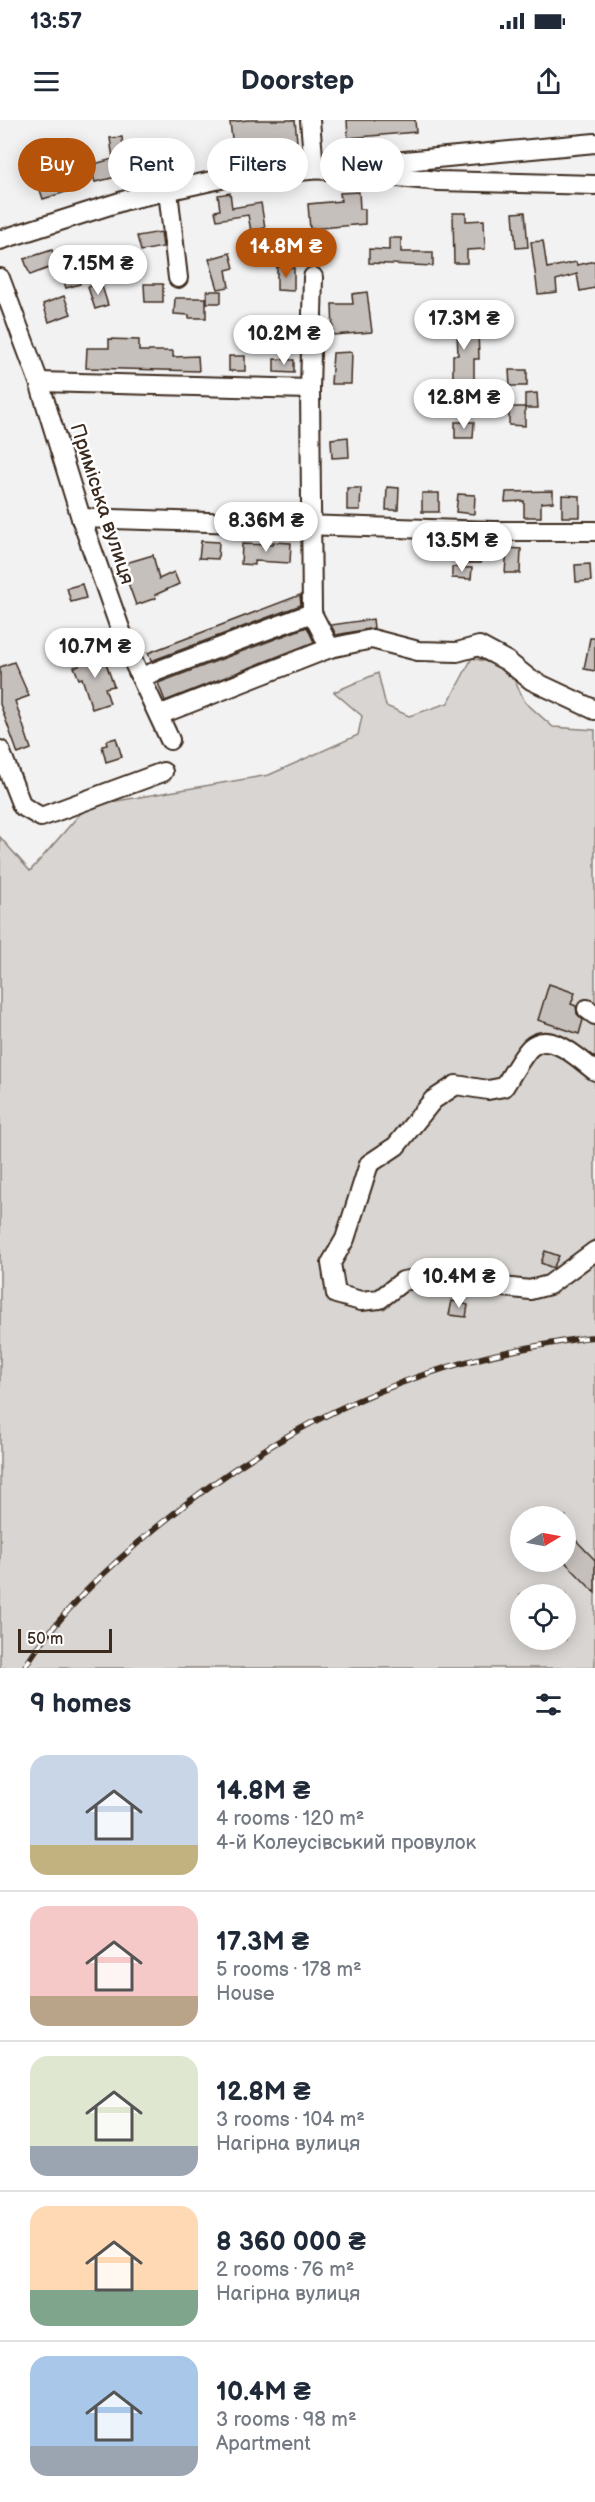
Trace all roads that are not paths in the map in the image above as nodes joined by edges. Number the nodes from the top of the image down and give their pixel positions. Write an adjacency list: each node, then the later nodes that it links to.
1 (310, 120): 3 (street)
2 (595, 143): 3 (street)
3 (314, 169): 4 (street); 5 (street)
4 (195, 185)
5 (595, 185)
6 (163, 192): 8 (street)
7 (168, 192): 11 (street)
8 (0, 240)
9 (313, 277): 13 (street)
10 (0, 278): 12 (street, Приміська вулиця)
11 (178, 278)
12 (39, 382): 13 (street); 14 (street, Приміська вулиця)
13 (310, 389): 15 (street)
14 (81, 518): 15 (street); 19 (street, Приміська вулиця)
15 (312, 526): 16 (street); 17 (street)
16 (595, 531)
17 (312, 613): 18 (street); 19 (street)
18 (330, 648): 20 (street); 21 (street)
19 (141, 677): 21 (street, Приміська вулиця)
20 (595, 710)
21 (159, 715): 22 (street, Приміська вулиця)
22 (170, 740)
23 (0, 750): 24 (street)
24 (163, 772)
25 (595, 1071): 26 (street)
26 (595, 1251)

